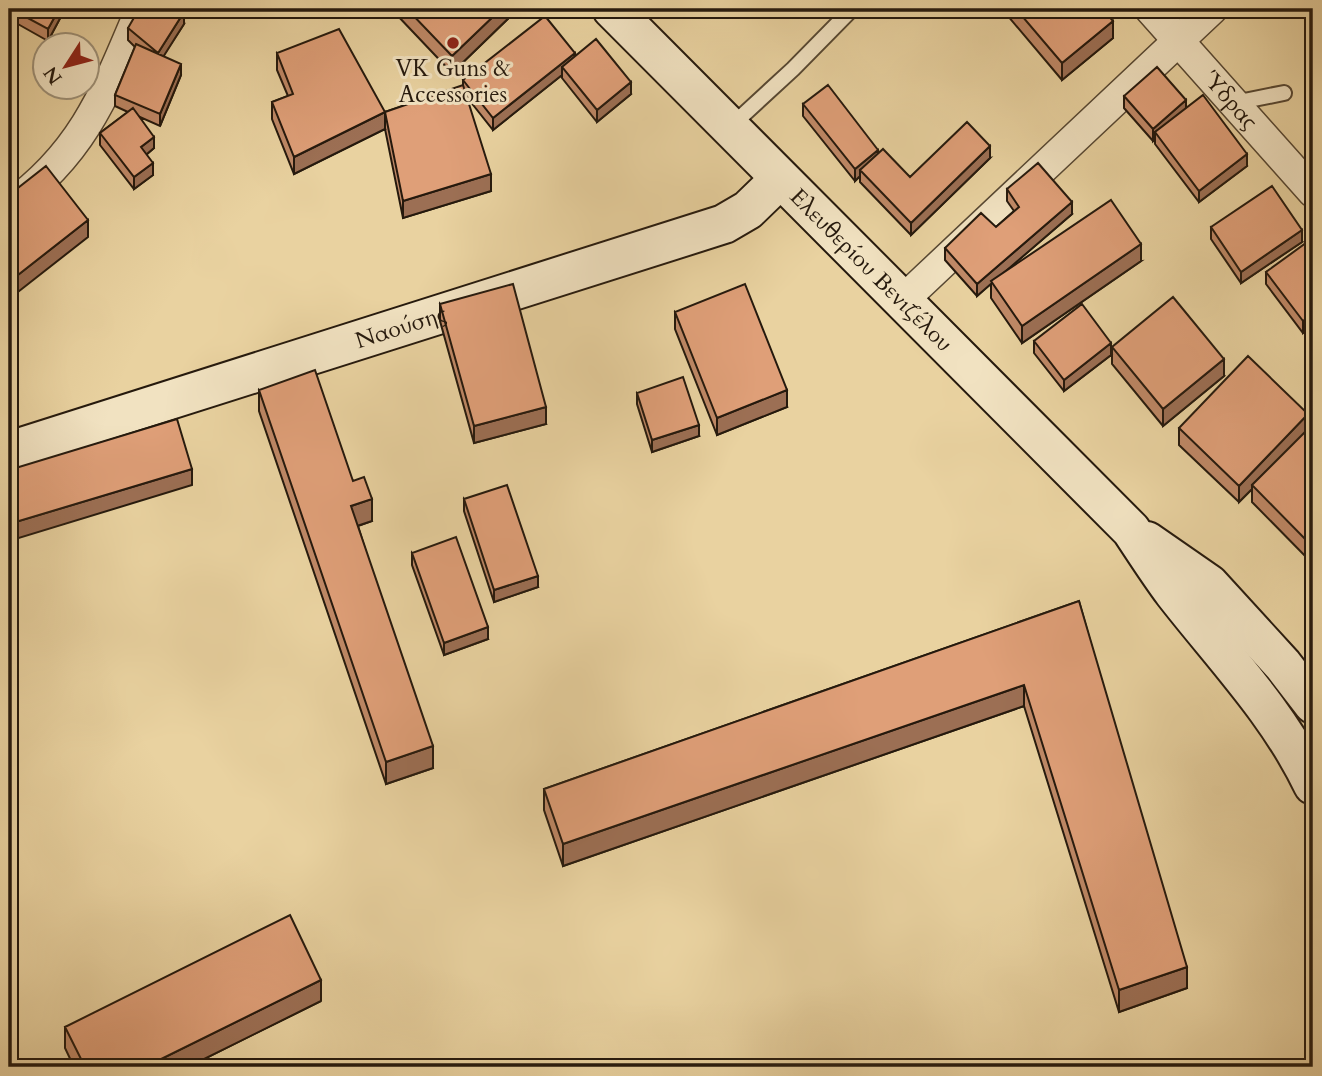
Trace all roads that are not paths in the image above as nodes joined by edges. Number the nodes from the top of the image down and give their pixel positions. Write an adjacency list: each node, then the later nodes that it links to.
1 (141, 9): 12 (street)
2 (612, 9): 9 (main road, Ελευθερίου Βενιζέλου)
3 (852, 9): 9 (lane)
4 (1150, 9): 6 (street, Ύδρας)
5 (1212, 9): 6 (street)
6 (1178, 40): 8 (street, Ύδρας); 13 (street)
7 (1284, 93): 8 (lane)
8 (1234, 103): 11 (street, Ύδρας)
9 (729, 128): 10 (main road, Ελευθερίου Βενιζέλου)
10 (780, 179): 13 (main road, Ελευθερίου Βενιζέλου); 14 (main road, Ναούσης)
11 (1313, 192)
12 (9, 206)
13 (901, 302): 15 (main road, Ελευθερίου Βενιζέλου)
14 (9, 451)
15 (1131, 530): 16 (main road, Ελευθερίου Βενιζέλου); 17 (main road, Ελευθερίου Βενιζέλου)
16 (1313, 704)
17 (1313, 785)

